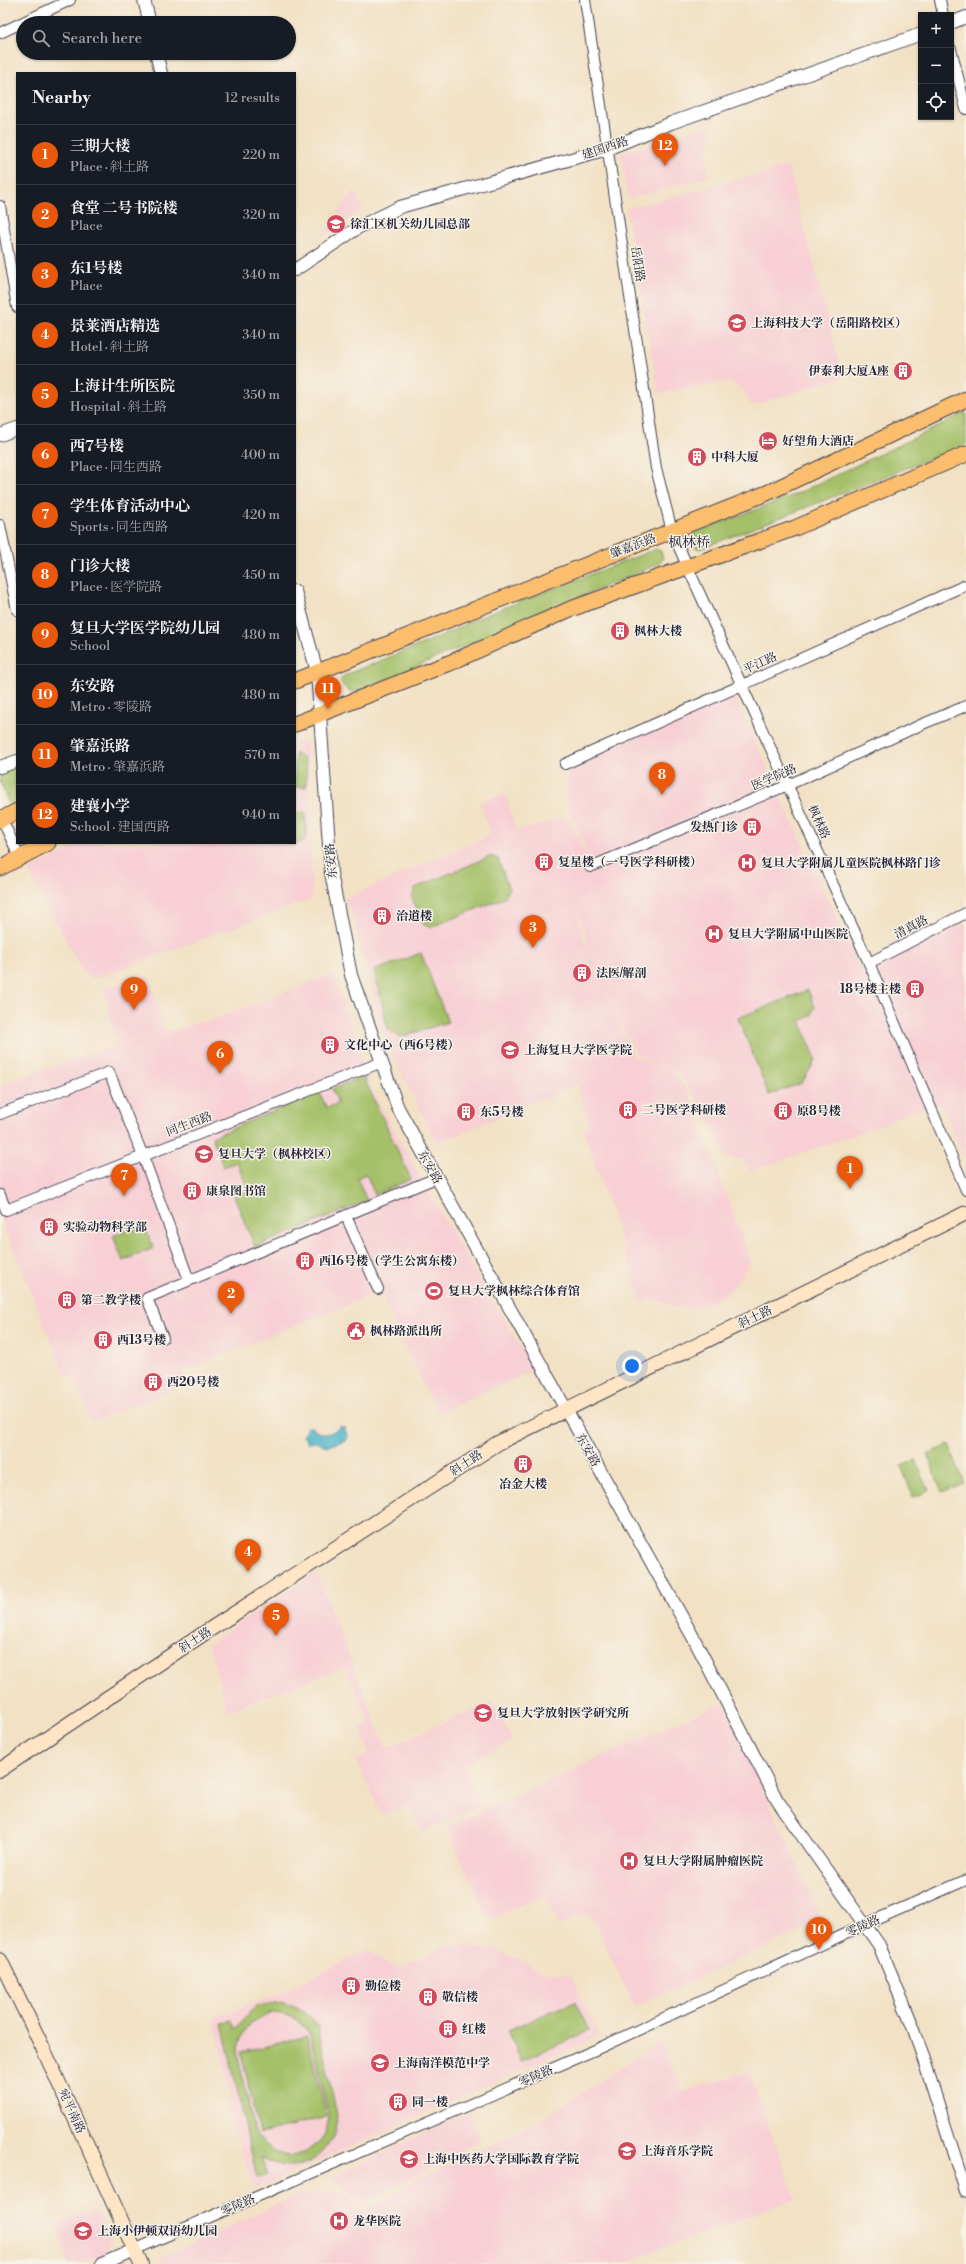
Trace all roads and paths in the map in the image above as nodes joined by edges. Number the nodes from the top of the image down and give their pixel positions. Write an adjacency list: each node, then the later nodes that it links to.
1 (70, 0): 6 (street)
2 (144, 0): 7 (street)
3 (585, 0): 17 (street, 岳阳路)
4 (940, 0): 5 (street)
5 (942, 12)
6 (36, 16)
7 (148, 16)
8 (966, 18): 9 (street)
9 (954, 22)
10 (16, 25): 11 (street)
11 (0, 33)
12 (918, 35): 17 (street, 建国西路)
13 (158, 60): 15 (street)
14 (954, 61): 16 (street)
15 (161, 72)
16 (966, 110)
17 (607, 149): 19 (street, 建国西路); 26 (street, 岳阳路)
18 (0, 206): 20 (street)
19 (296, 269)
20 (16, 301)
21 (966, 399): 26 (main road, 肇嘉浜路)
22 (16, 429): 23 (street)
23 (0, 435)
24 (966, 454): 27 (main road)
25 (0, 525): 30 (street)
26 (672, 531): 27 (street, 枫林路); 31 (main road, 肇嘉浜路)
27 (688, 568): 33 (street, 枫林路); 35 (main road)
28 (966, 585): 33 (street, 平江路)
29 (296, 596): 31 (street, 东安路)
30 (16, 605)
31 (317, 672): 32 (main road, 肇嘉浜路); 35 (street, 东安路)
32 (296, 681)
33 (742, 686): 38 (street, 平江路); 40 (street, 枫林路)
34 (966, 706): 40 (street, 医学院路)
35 (320, 713): 36 (main road); 49 (street, 东安路)
36 (296, 724)
37 (16, 761): 39 (street)
38 (565, 764)
39 (0, 767)
40 (788, 785): 45 (street, 医学院路); 48 (street, 枫林路)
41 (16, 811): 42 (main road)
42 (1, 818): 44 (street)
43 (46, 844): 44 (main road)
44 (20, 858): 46 (main road)
45 (590, 867)
46 (0, 868)
47 (966, 913): 48 (street, 清真路)
48 (868, 963): 53 (street, 枫林路)
49 (382, 1062): 51 (street, 同生西路); 52 (street, 东安路)
50 (0, 1114): 51 (street)
51 (143, 1156): 54 (street, 同生西路); 57 (street)
52 (436, 1178): 56 (street); 60 (street, 东安路)
53 (966, 1190)
54 (0, 1195)
55 (966, 1213): 60 (main road, 斜土路)
56 (346, 1216): 57 (street); 58 (street)
57 (190, 1280): 59 (street)
58 (378, 1288)
59 (163, 1338)
60 (565, 1410): 61 (main road, 斜土路); 63 (street, 东安路)
61 (0, 1770)
62 (966, 1880): 63 (street, 零陵路)
63 (866, 1924): 65 (street, 东安路); 66 (street, 零陵路)
64 (0, 1960): 66 (main road, 宛平南路)
65 (966, 2192)
66 (134, 2250): 67 (street, 零陵路); 68 (main road, 宛平南路)
67 (102, 2264)
68 (141, 2264)

